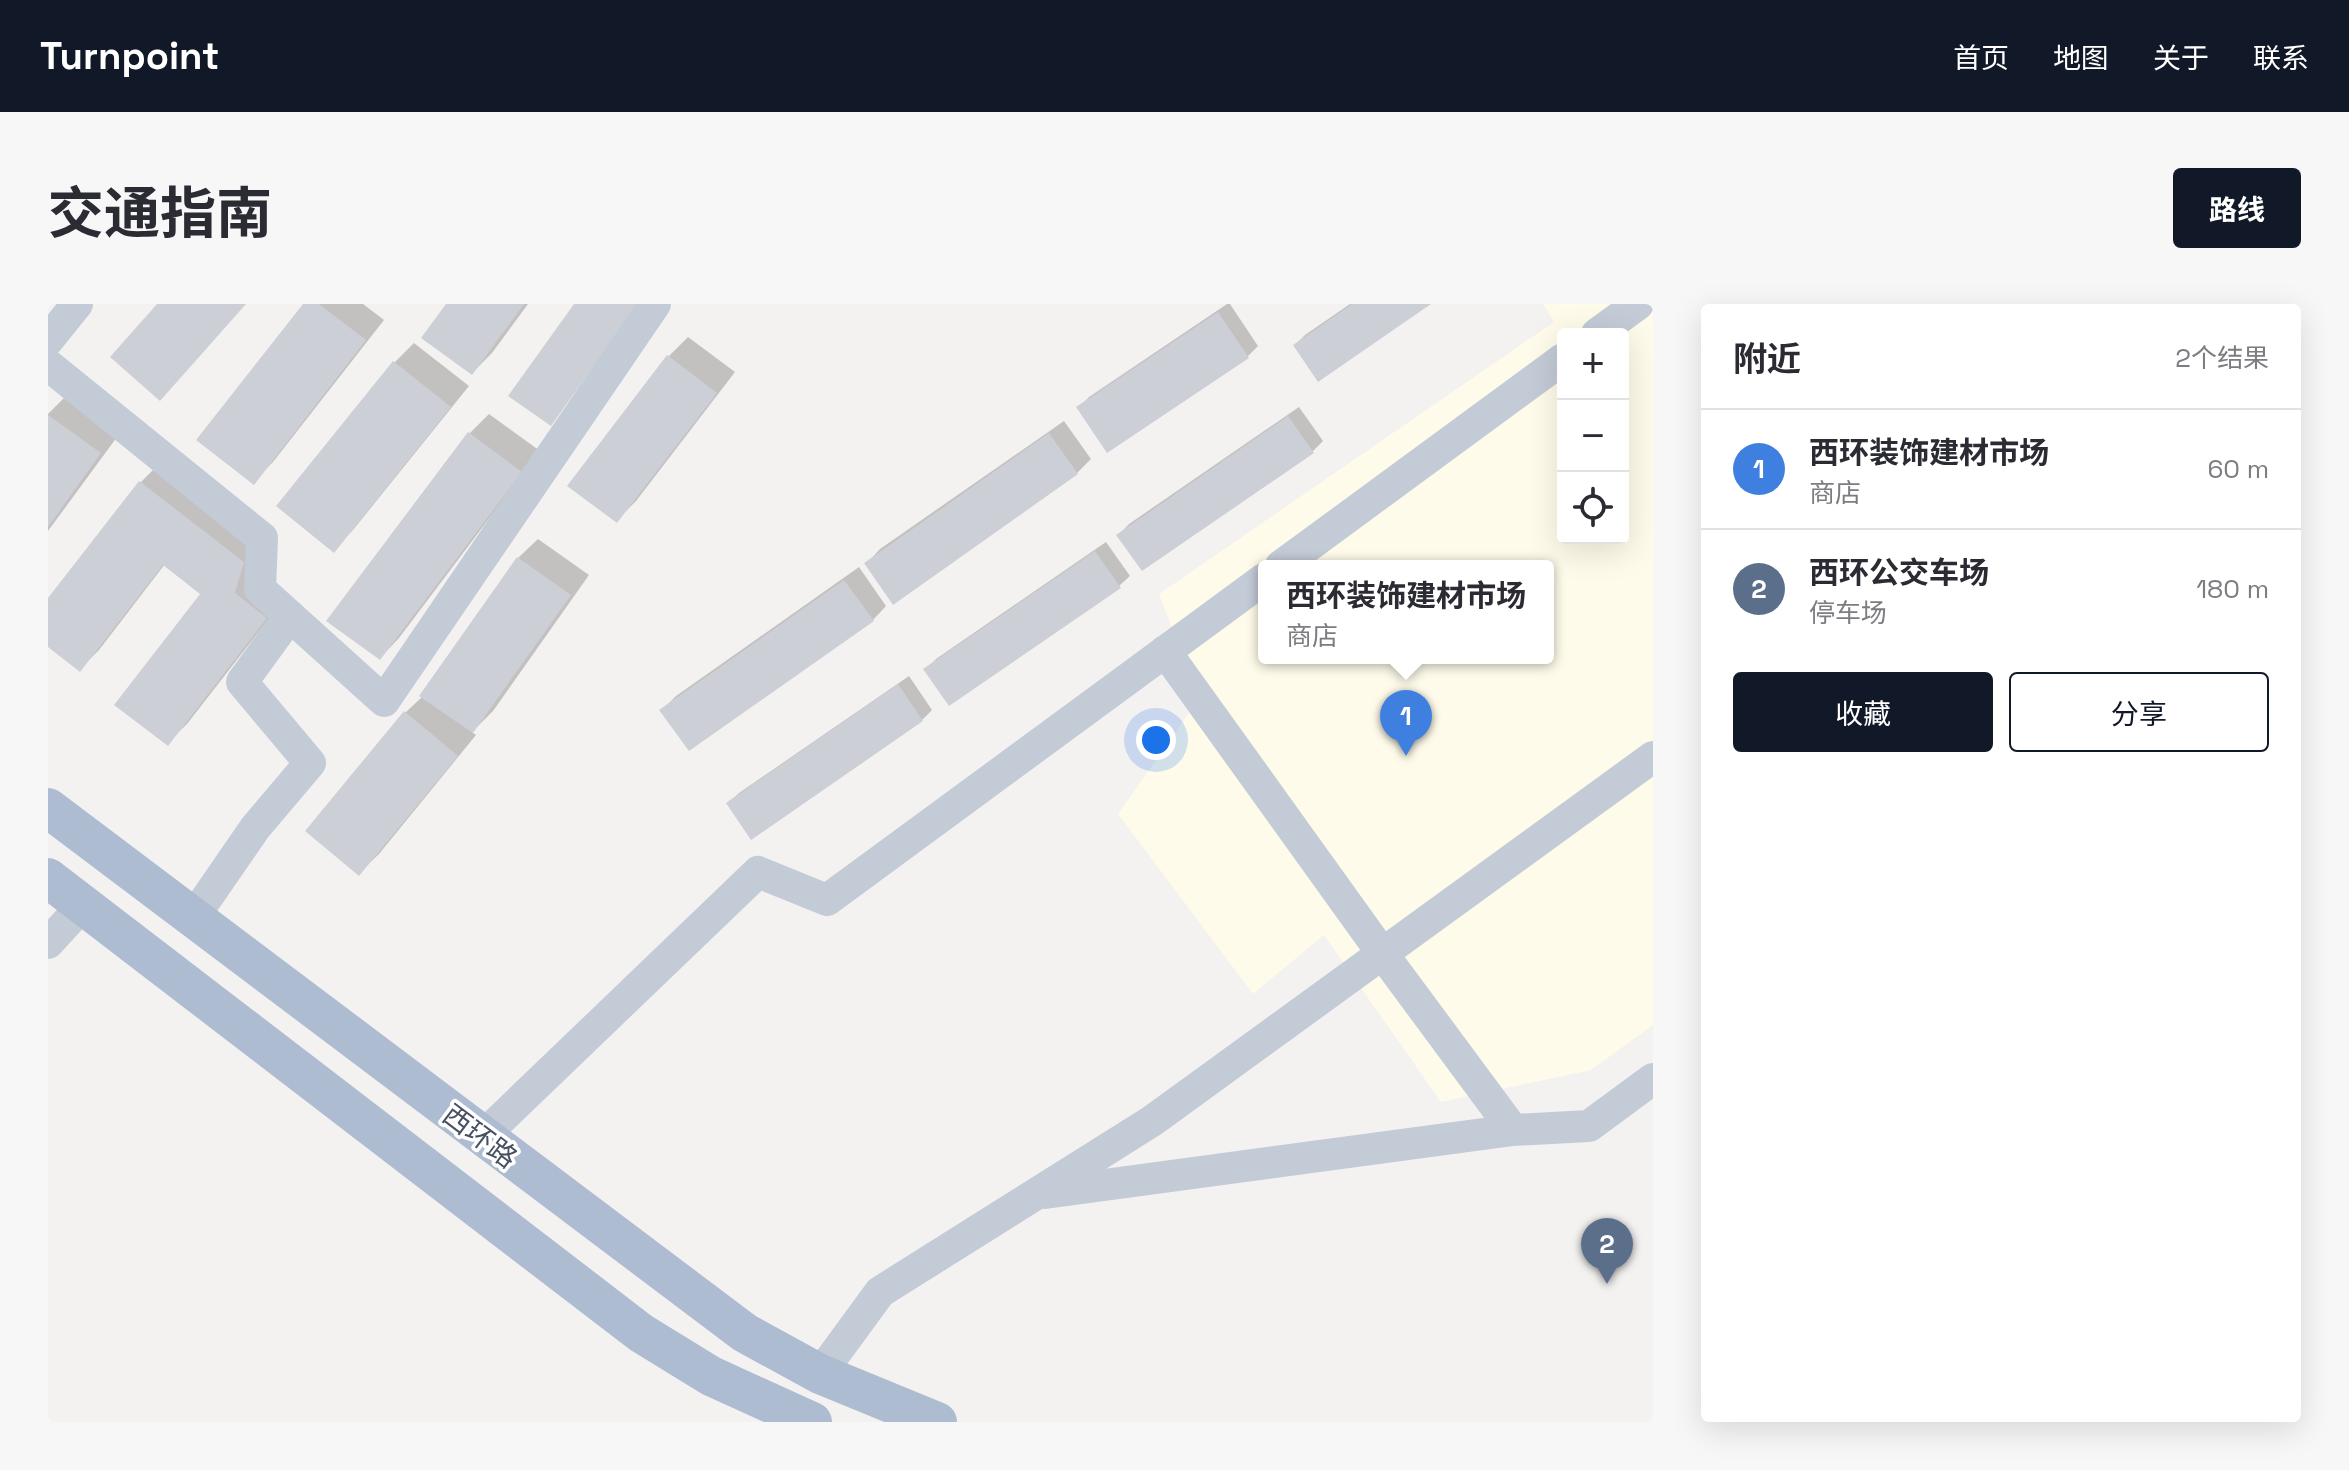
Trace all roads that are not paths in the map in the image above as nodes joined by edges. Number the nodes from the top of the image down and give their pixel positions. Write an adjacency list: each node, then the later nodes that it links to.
1 (77, 304): 5 (street)
2 (655, 304): 10 (street)
3 (1638, 304): 4 (street)
4 (1605, 328)
5 (48, 340)
6 (1557, 363): 8 (street)
7 (48, 365): 10 (street)
8 (1289, 560)
9 (1258, 583): 11 (street)
10 (290, 616): 16 (street)
11 (1165, 651): 18 (street); 21 (street)
12 (1653, 757): 18 (street)
13 (48, 808): 16 (main road, 西环路)
14 (48, 878): 15 (main road, 西环路)
15 (83, 905): 17 (street); 24 (main road, 西环路)
16 (193, 918): 21 (main road, 西环路)
17 (48, 943)
18 (1382, 953): 20 (street); 22 (street)
19 (1653, 1079): 20 (street)
20 (1513, 1130): 22 (street)
21 (482, 1137): 23 (main road, 西环路)
22 (1034, 1194): 23 (street)
23 (820, 1374): 25 (main road, 西环路)
24 (812, 1422)
25 (937, 1422)

